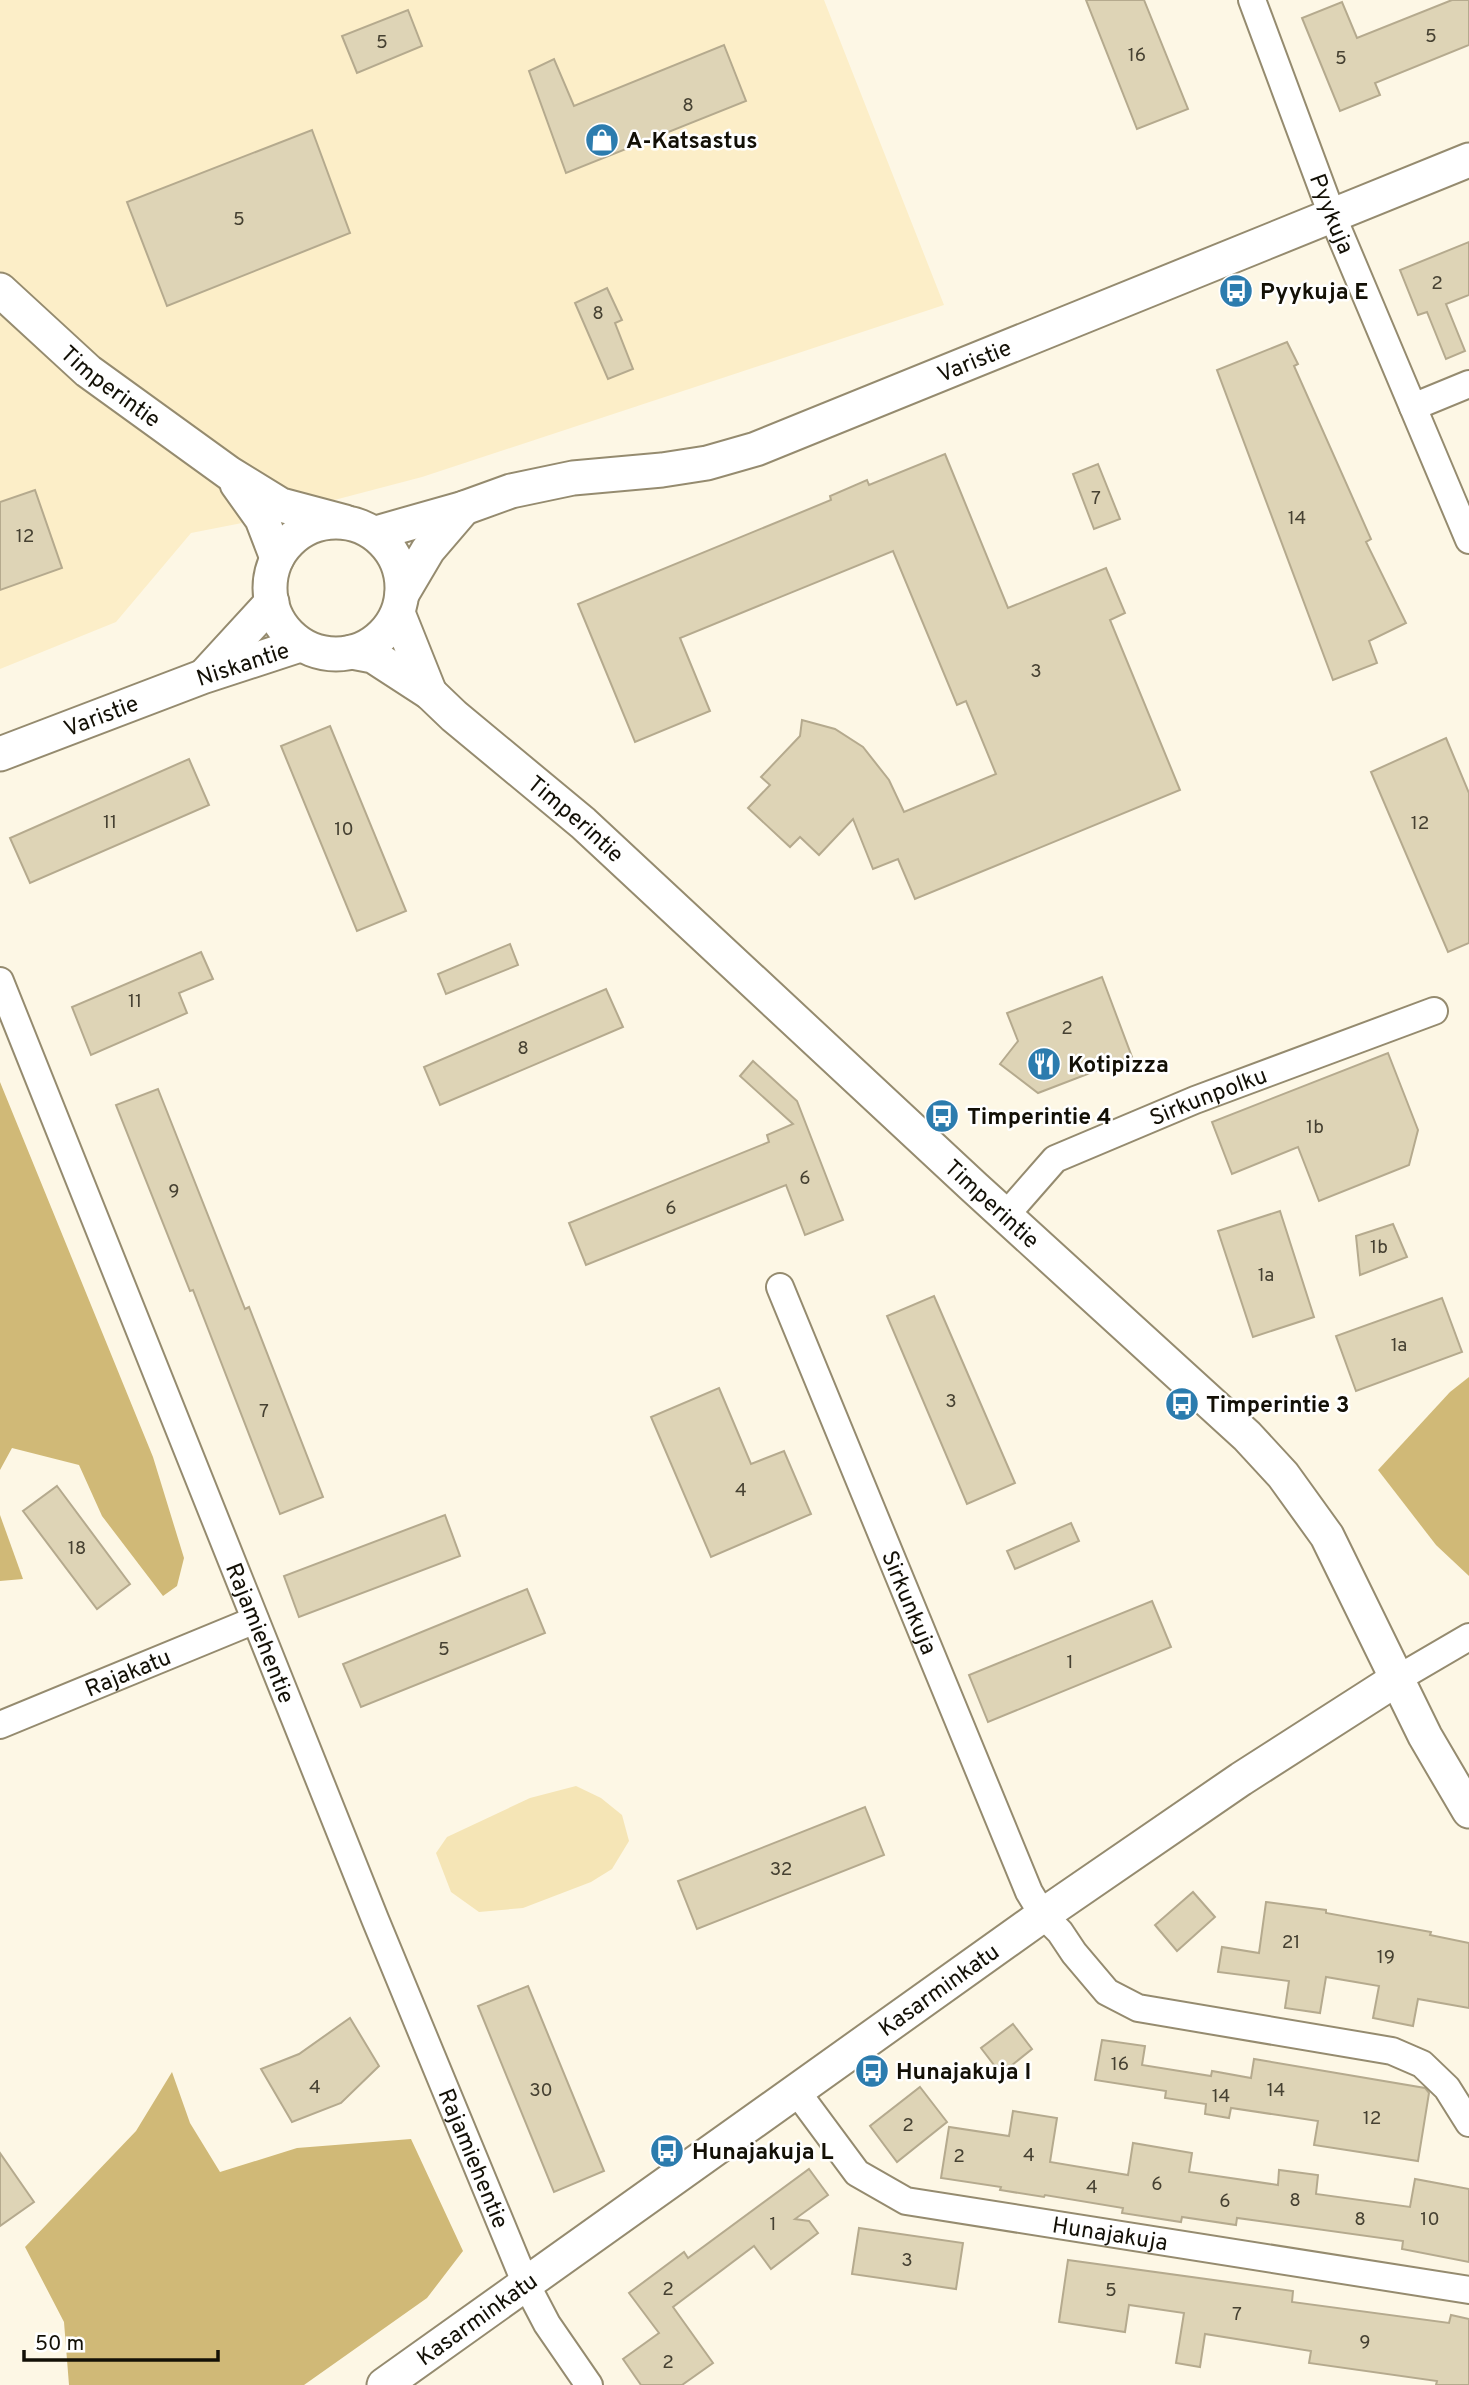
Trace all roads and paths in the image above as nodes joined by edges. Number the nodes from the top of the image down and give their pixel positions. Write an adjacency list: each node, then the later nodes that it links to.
1 (1252, 0): 3 (street, Pyykuja)
2 (1469, 160): 3 (street, Varistie)
3 (1332, 215): 6 (street, Pyykuja); 8 (street, Varistie)
4 (0, 290): 7 (street, Timperintie)
5 (1469, 384): 6 (street)
6 (1413, 407): 11 (street, Pyykuja)
7 (229, 473): 9 (street, Timperintie); 12 (street, Timperintie)
8 (464, 508): 10 (street, Varistie); 14 (street, Varistie)
9 (345, 522): 10 (street); 12 (street)
10 (376, 533): 14 (street)
11 (1469, 540)
12 (277, 558): 13 (street)
13 (272, 602): 15 (street); 17 (street, Niskantie)
14 (400, 603): 16 (street); 18 (street, Timperintie)
15 (300, 645): 16 (street); 17 (street, Niskantie)
16 (352, 652): 18 (street, Timperintie)
17 (202, 677): 19 (street, Varistie)
18 (430, 693): 22 (street, Timperintie)
19 (0, 754)
20 (0, 981): 24 (street, Rajamiehentie)
21 (1434, 1012): 22 (street, Sirkunpolku)
22 (1006, 1215): 26 (street, Timperintie)
23 (780, 1287): 29 (street, Sirkunkuja)
24 (255, 1620): 27 (street, Rajakatu); 32 (street, Rajamiehentie)
25 (1469, 1637): 26 (street)
26 (1397, 1679): 28 (street, Timperintie); 29 (street, Kasarminkatu)
27 (0, 1725)
28 (1469, 1811)
29 (1043, 1915): 30 (street, Kasarminkatu); 31 (street)
30 (797, 2092): 32 (street, Kasarminkatu); 33 (street, Hunajakuja)
31 (1469, 2123)
32 (525, 2282): 34 (street, Kasarminkatu); 35 (street, Rajamiehentie)
33 (1469, 2290)
34 (384, 2385)
35 (590, 2385)

